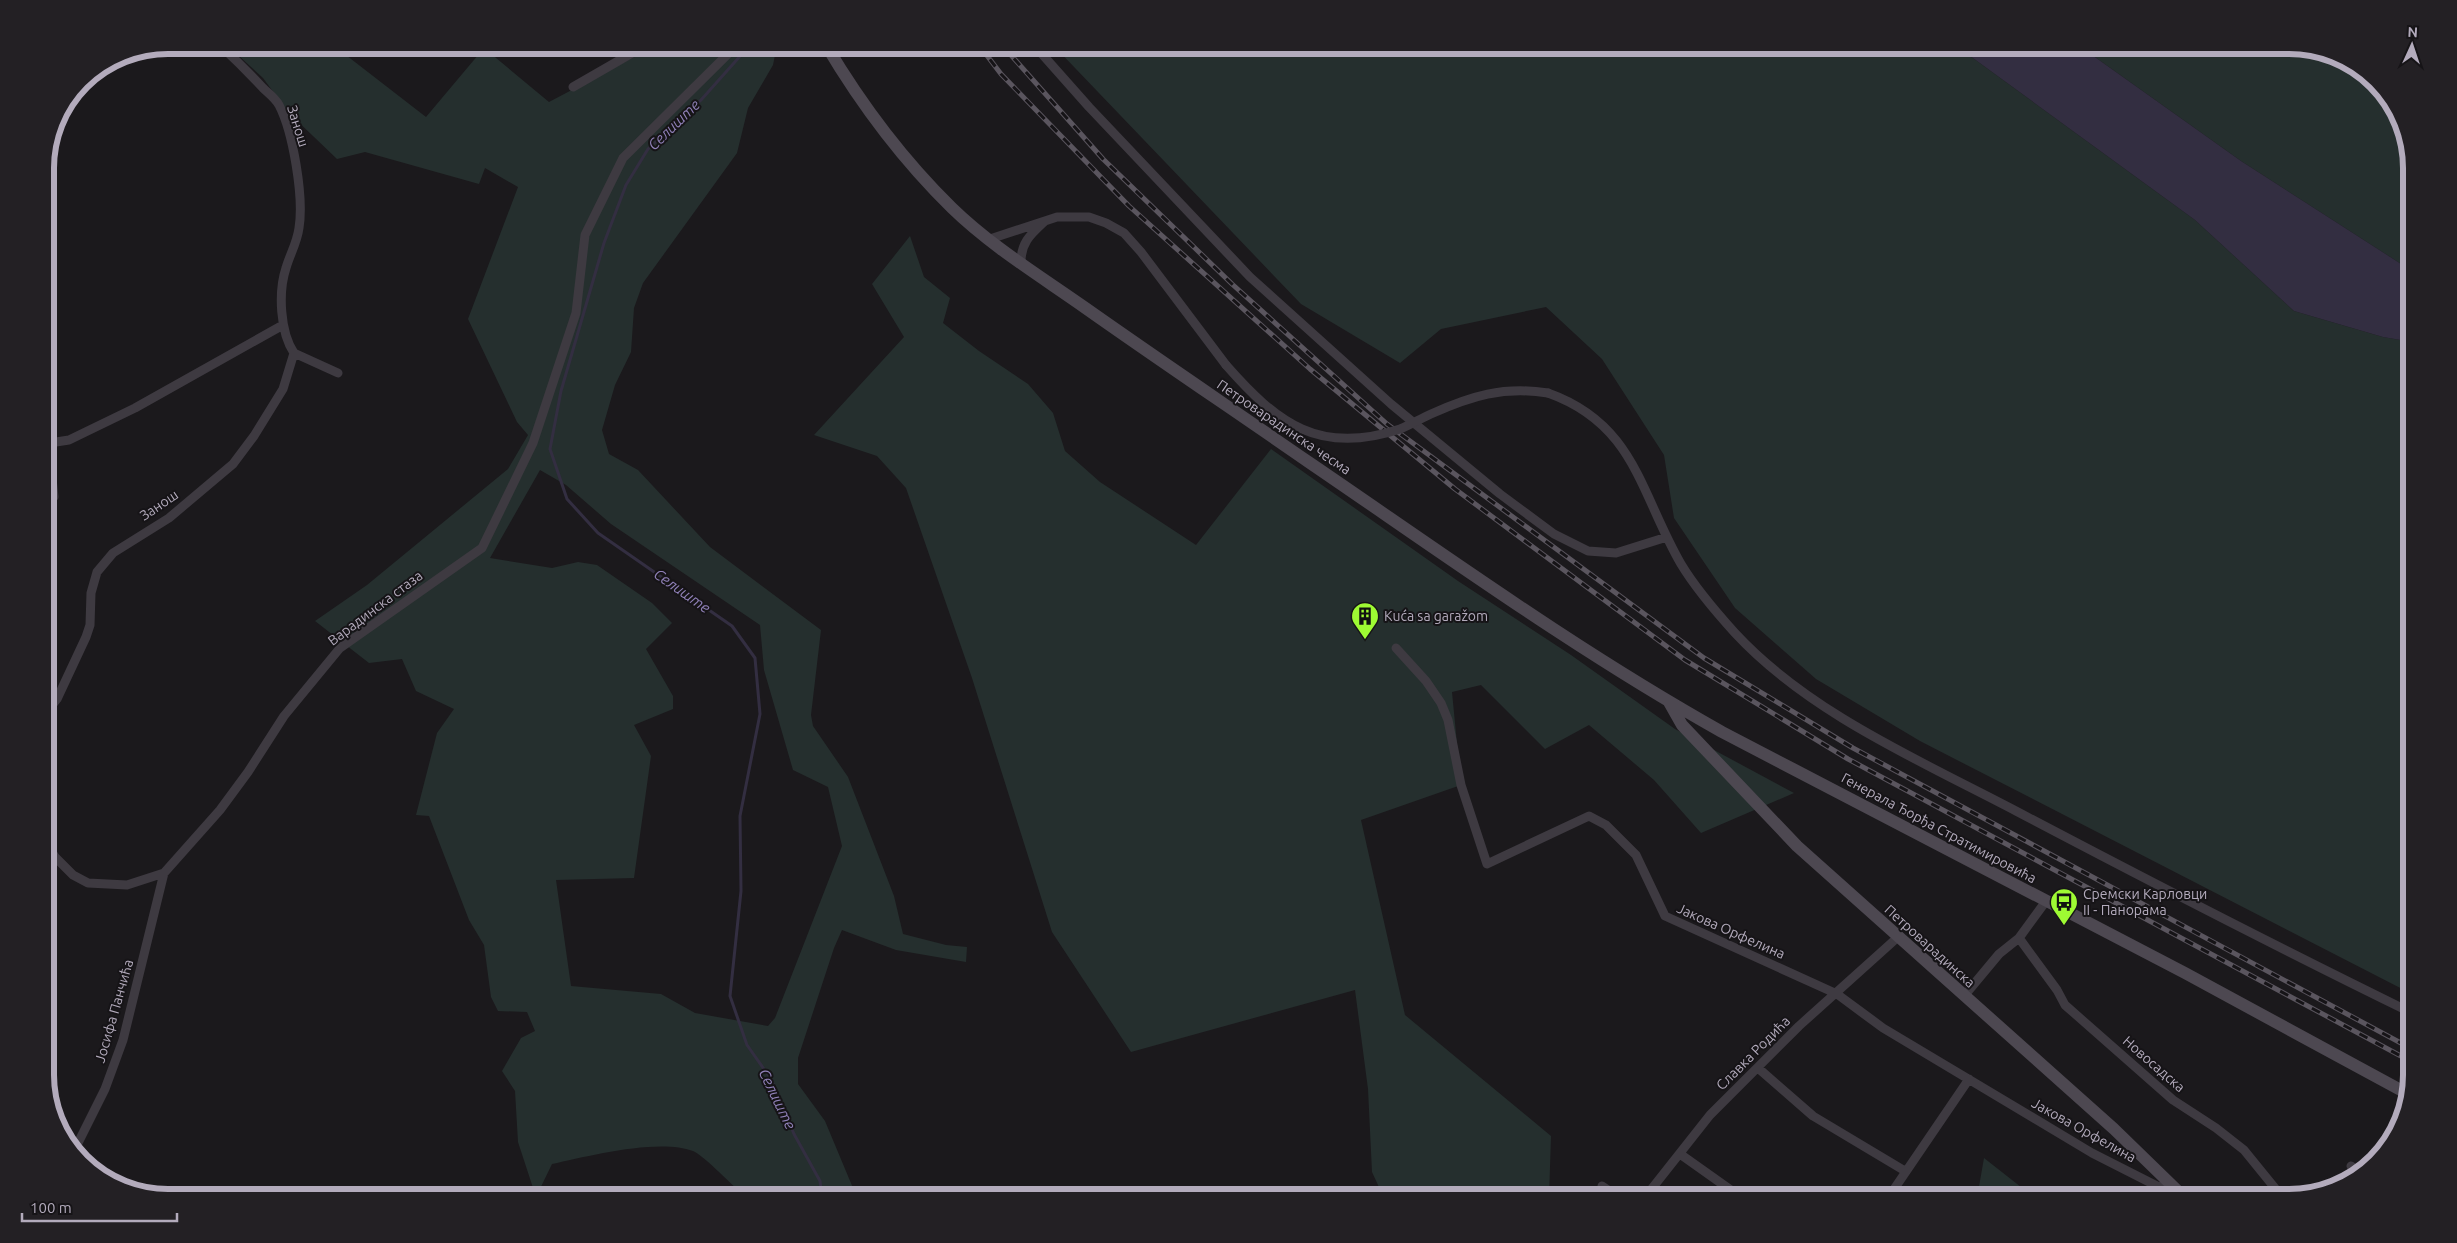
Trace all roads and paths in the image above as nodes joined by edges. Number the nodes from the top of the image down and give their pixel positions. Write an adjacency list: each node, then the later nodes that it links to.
1 (230, 54): 10 (street, Занош)
2 (630, 54): 6 (street)
3 (729, 54): 19 (street, Варадинска стаза)
4 (832, 54): 8 (main road, Петроварадинска чесма)
5 (1042, 54): 14 (street)
6 (572, 87)
7 (1046, 219): 8 (street); 9 (street); 14 (street, bridge)
8 (990, 239): 9 (main road, Петроварадинска чесма)
9 (1021, 262): 16 (main road, Петроварадинска чесма)
10 (283, 325): 11 (street, Занош); 13 (street)
11 (294, 353): 12 (street); 17 (street, Занош)
12 (338, 373)
13 (54, 442)
14 (1667, 537): 25 (street)
15 (1396, 648): 23 (street, Јакова Орфелина)
16 (1669, 702): 20 (main road, Генерала Ђорђа Стратимировића); 21 (main road, Петроварадинска)
17 (54, 703)
18 (54, 855): 19 (street)
19 (164, 873): 29 (street, Јосифа Панчића)
20 (2046, 901): 22 (street); 28 (main road, Генерала Ђорђа Стратимировића)
21 (1898, 937): 23 (street, Славка Родића); 24 (main road, Петроварадинска)
22 (2019, 938): 24 (street); 41 (street, Новосадска)
23 (1837, 994): 26 (street, Славка Родића); 27 (street, Јакова Орфелина)
24 (1964, 996): 40 (main road, Петроварадинска)
25 (2403, 1009)
26 (1758, 1068): 30 (street, Славка Родића); 33 (street)
27 (1969, 1079): 33 (street); 39 (street, Јакова Орфелина)
28 (2402, 1091)
29 (77, 1145)
30 (1680, 1154): 36 (street, Славка Родића); 37 (street)
31 (2351, 1166): 32 (street)
32 (2355, 1169)
33 (1904, 1171): 38 (street)
34 (1602, 1186): 35 (street)
35 (1606, 1189)
36 (1652, 1189)
37 (1729, 1189)
38 (1893, 1189)
39 (2166, 1189)
40 (2177, 1189)
41 (2276, 1189)

